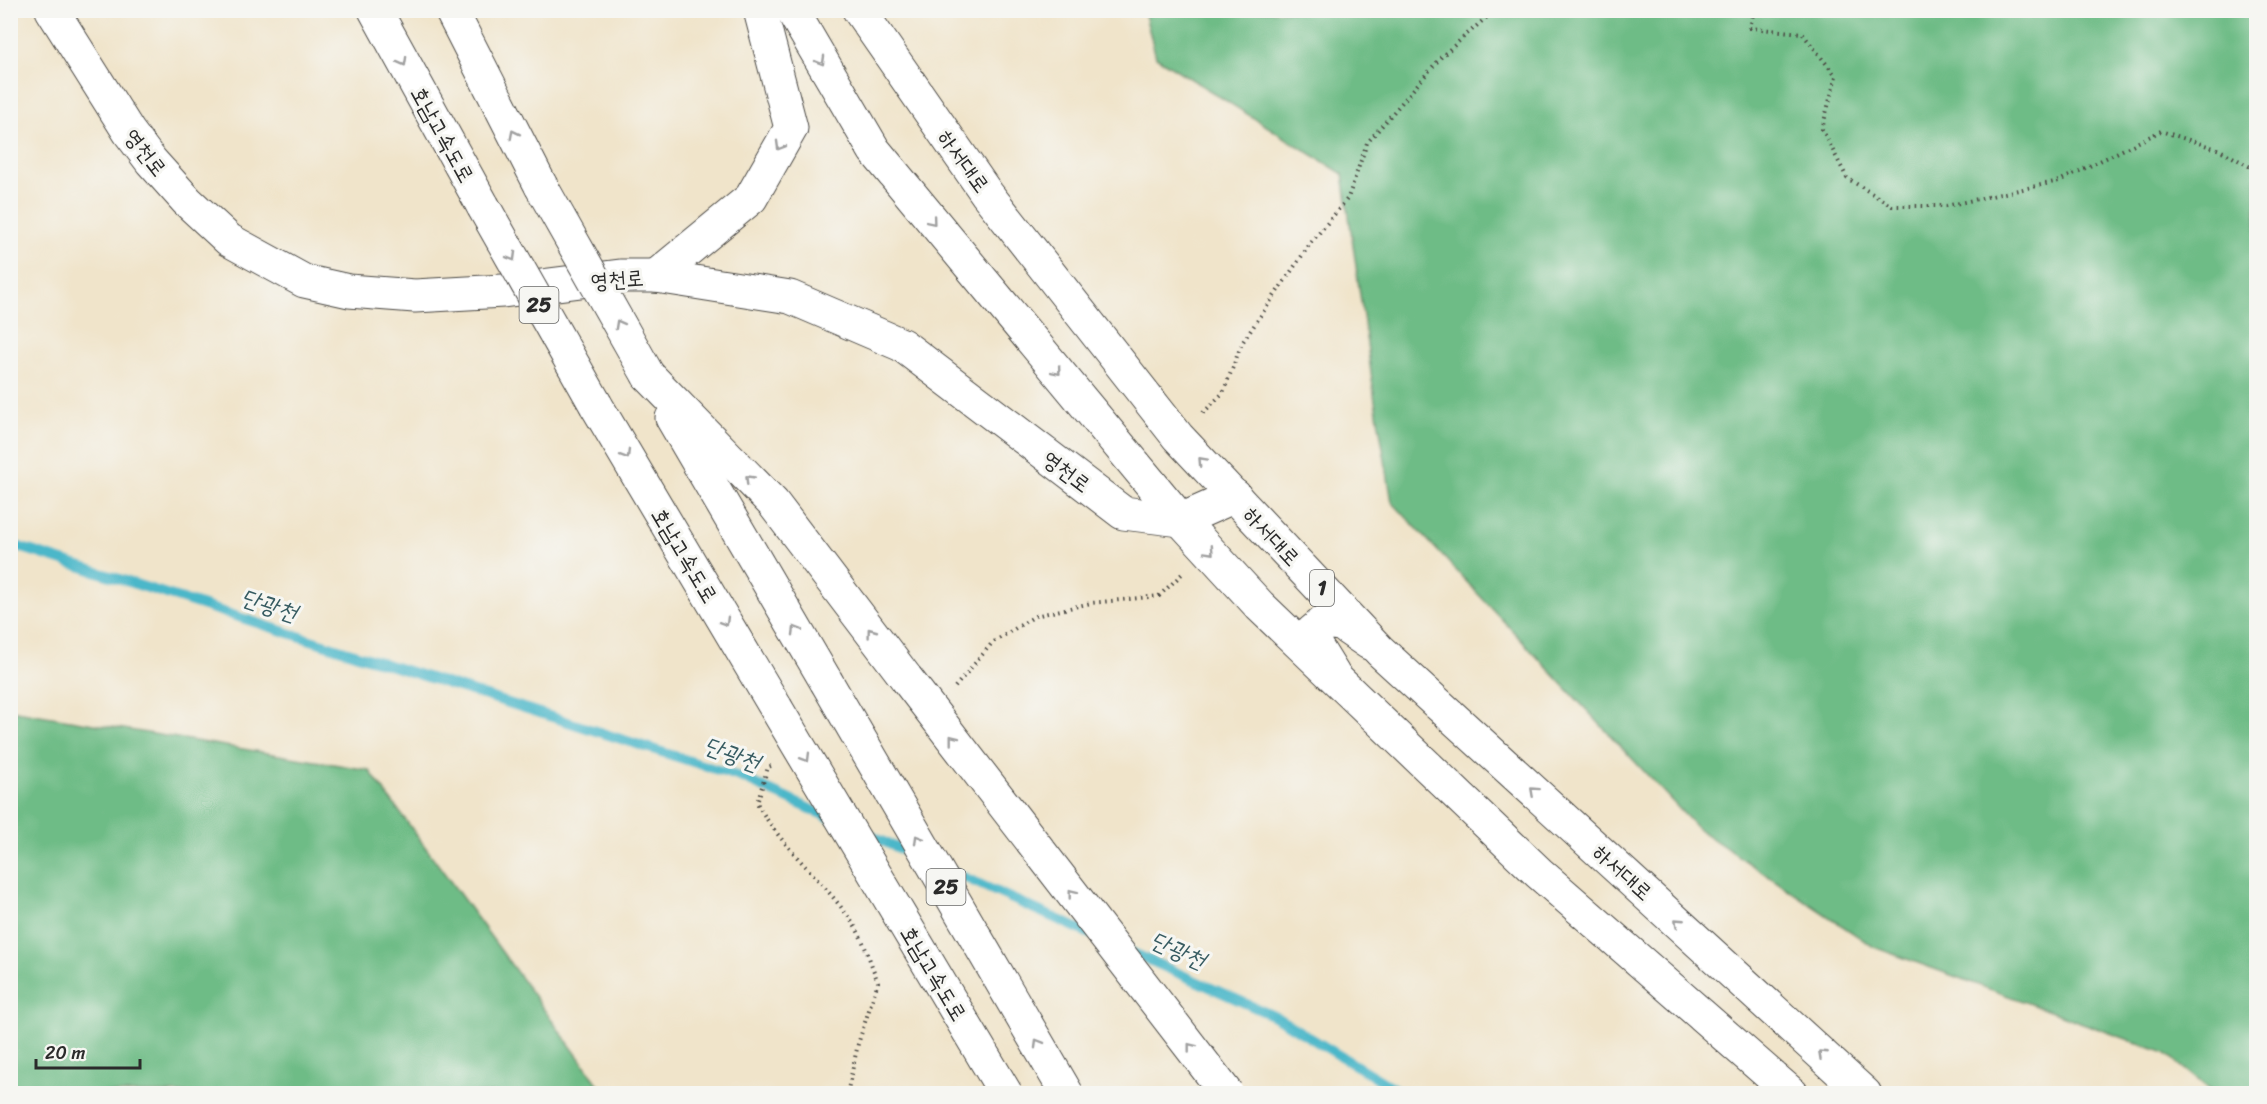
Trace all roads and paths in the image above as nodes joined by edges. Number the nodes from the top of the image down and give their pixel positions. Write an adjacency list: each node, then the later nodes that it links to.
1 (52, 10): 10 (main road, 영천로)
2 (375, 10): 21 (main road, 호남고속도로 / 25, one-way to 21, bridge)
3 (451, 10): 11 (main road, 25, one-way to 3, bridge)
4 (760, 10): 10 (main road, one-way to 10)
5 (792, 10): 14 (main road, one-way to 14)
6 (859, 10): 12 (main road, 하서대로 / 1)
7 (1495, 10): 12 (path)
8 (1754, 10): 9 (path)
9 (2256, 170)
10 (656, 276): 14 (main road, 영천로)
11 (648, 375): 22 (main road, 25, one-way to 11, bridge); 23 (main road, 25, one-way to 11, bridge)
12 (1179, 436): 13 (main road, 하서대로 / 1, one-way to 12)
13 (1235, 496): 14 (main road); 16 (main road, 하서대로 / 1)
14 (1181, 520): 15 (main road)
15 (1208, 549): 17 (main road, one-way to 17); 18 (path)
16 (1380, 651): 17 (main road); 25 (main road, 하서대로 / 1, one-way to 16)
17 (1334, 675): 24 (main road)
18 (952, 689)
19 (779, 763): 20 (path)
20 (847, 1094)
21 (1006, 1094)
22 (1067, 1094)
23 (1227, 1094)
24 (1792, 1094)
25 (1865, 1094)

